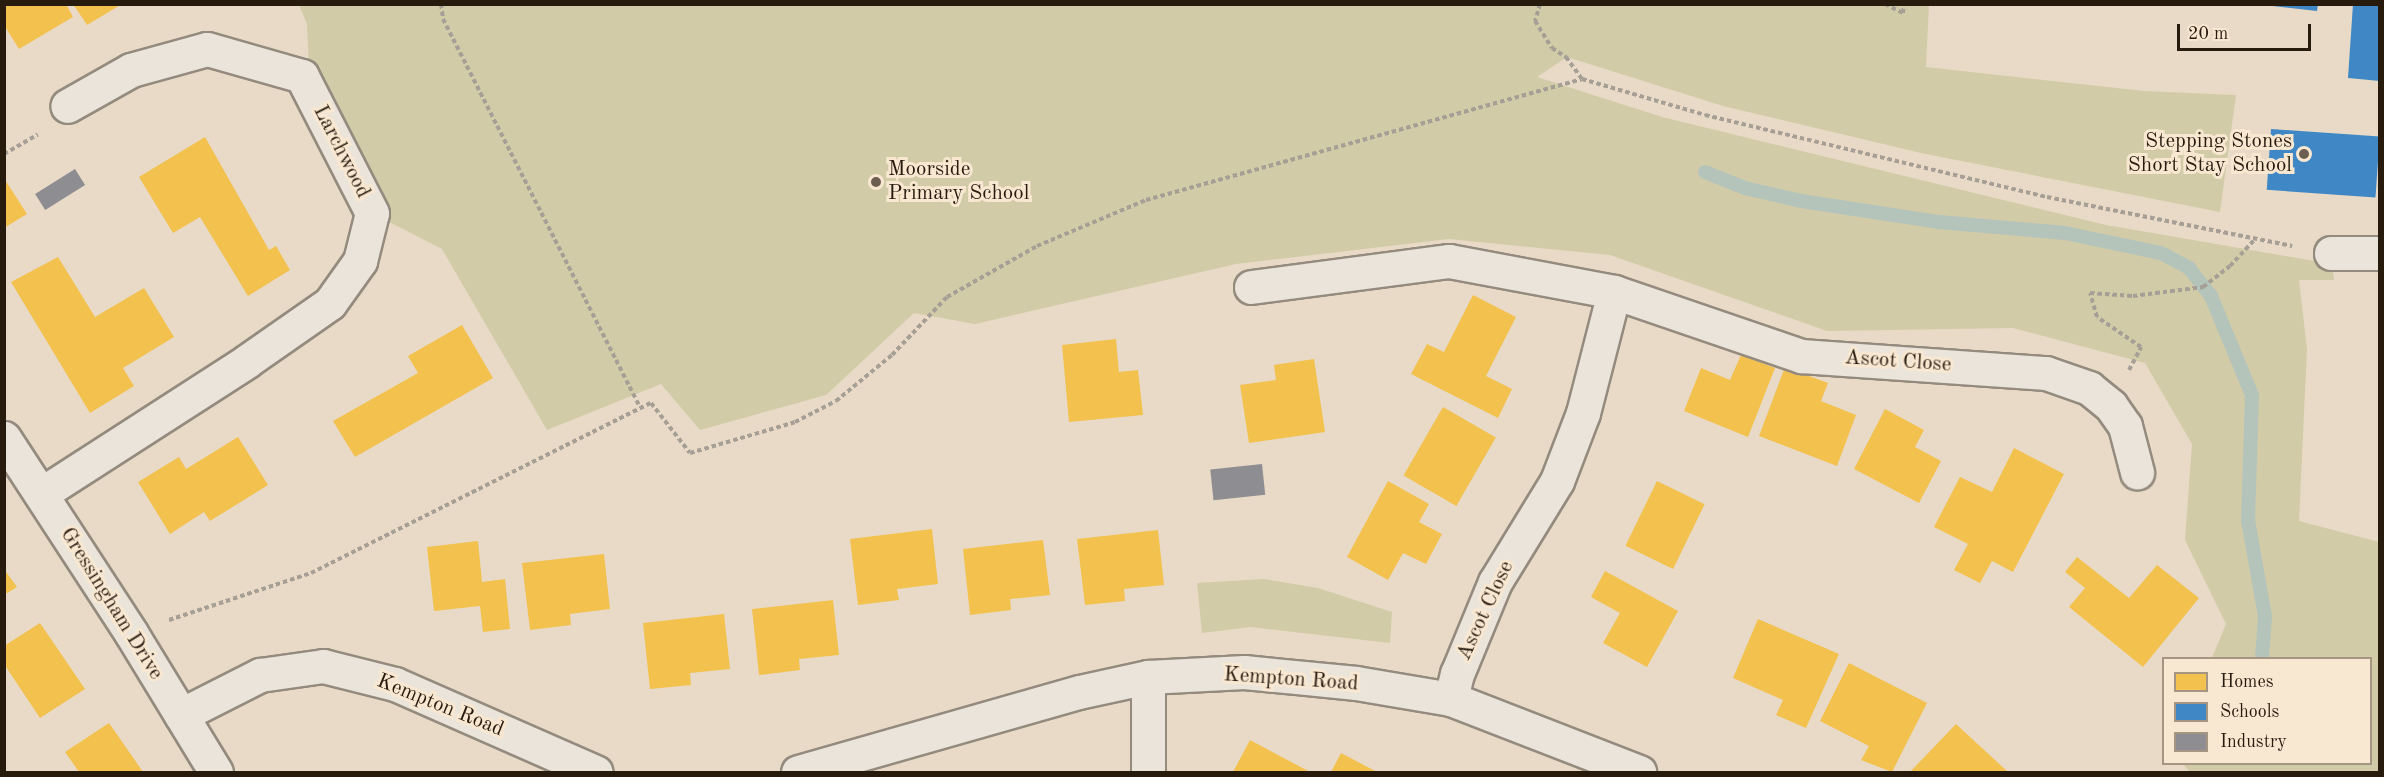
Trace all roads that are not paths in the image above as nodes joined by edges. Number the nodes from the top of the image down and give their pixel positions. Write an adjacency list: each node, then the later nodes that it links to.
1 (67, 106): 8 (street, Larchwood)
2 (2331, 253): 3 (street)
3 (2379, 254)
4 (1251, 287): 5 (street, Ascot Close)
5 (1614, 292): 7 (street, Ascot Close); 10 (street, Ascot Close)
6 (4, 438): 8 (street, Gressingham Drive)
7 (2137, 472)
8 (41, 494): 11 (street, Gressingham Drive)
9 (1148, 677): 10 (street, Kempton Road); 14 (street, Kempton Road); 15 (street)
10 (1451, 699): 16 (street, Kempton Road)
11 (181, 715): 12 (street, Gressingham Drive); 13 (street, Kempton Road)
12 (216, 772)
13 (595, 772)
14 (798, 772)
15 (1148, 772)
16 (1639, 772)

